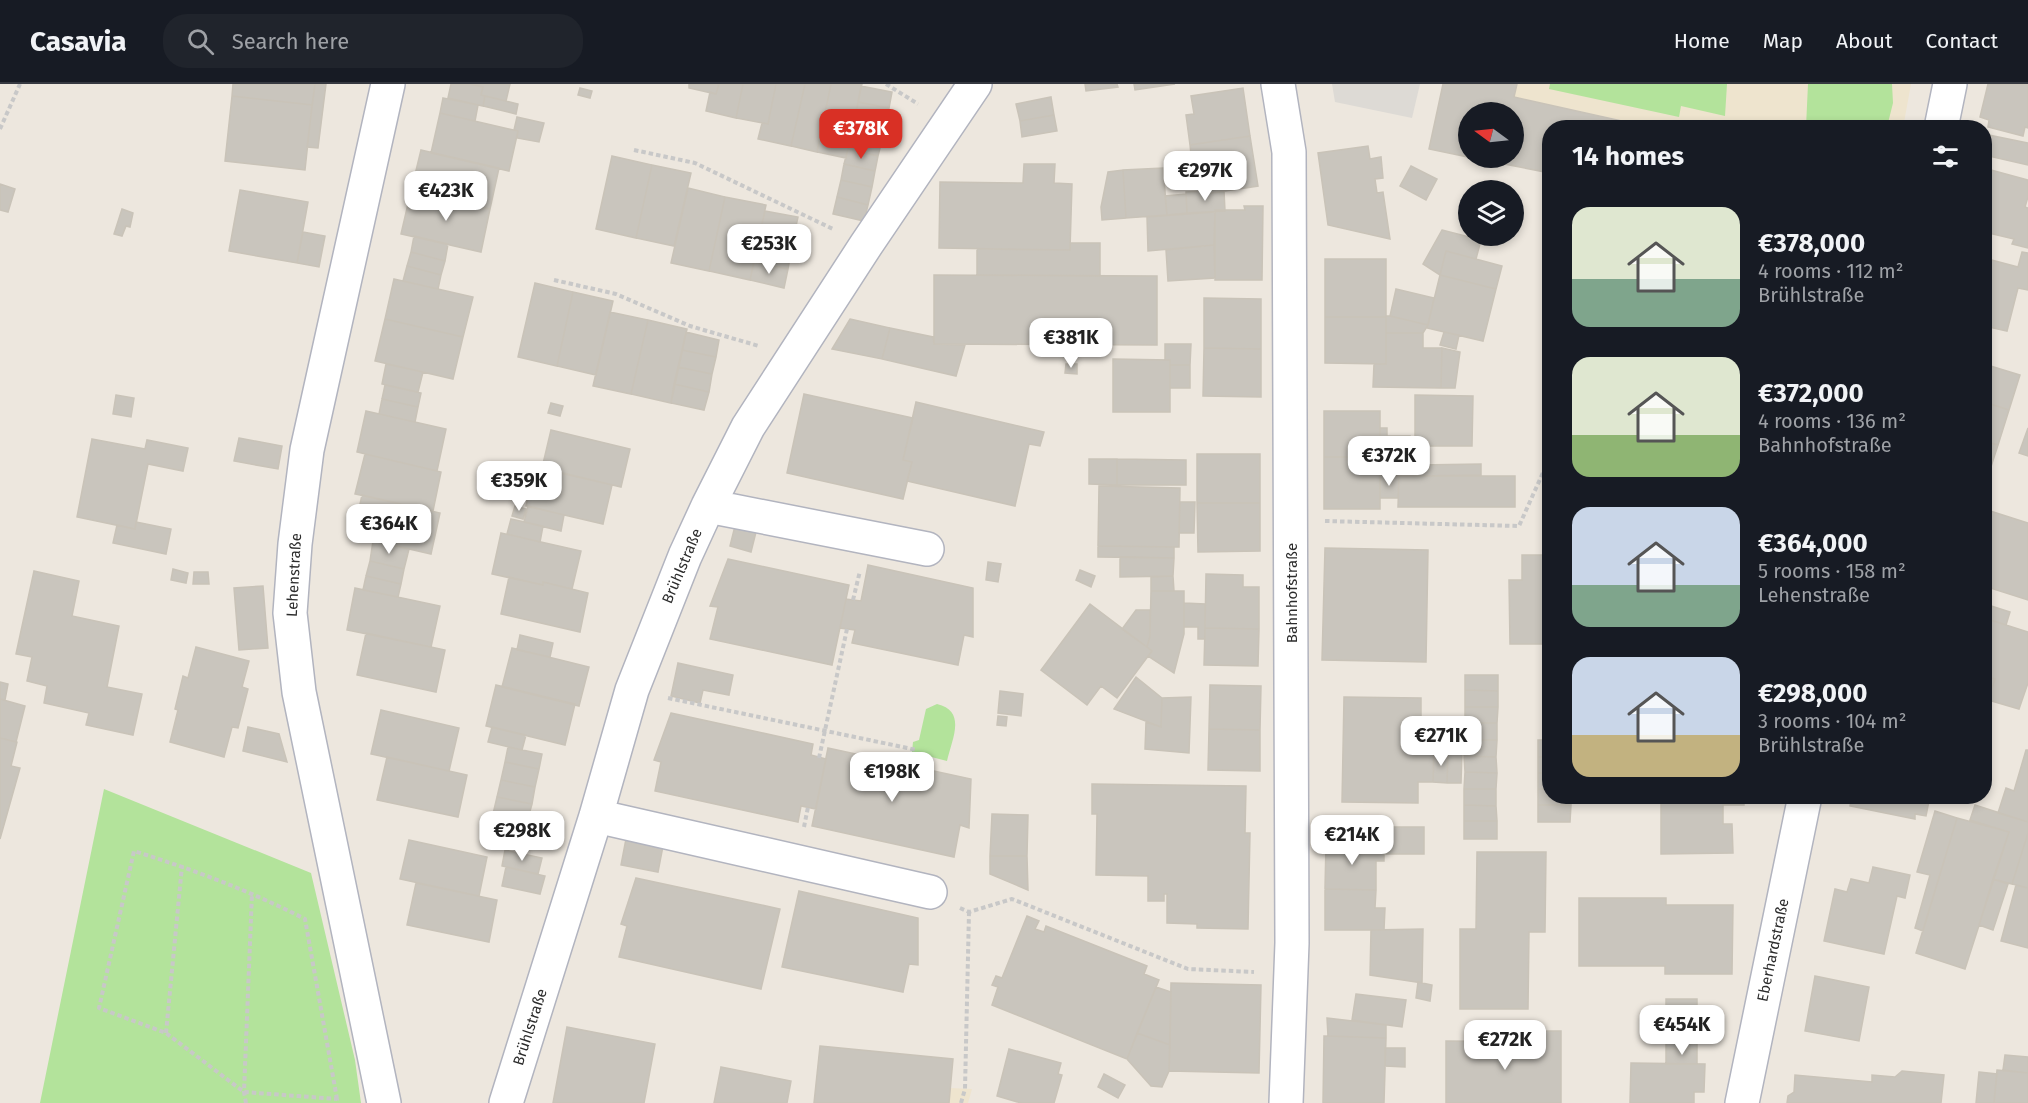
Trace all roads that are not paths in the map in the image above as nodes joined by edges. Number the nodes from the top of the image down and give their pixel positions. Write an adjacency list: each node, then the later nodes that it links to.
1 (388, 84): 11 (street, Lehenstraße)
2 (975, 84): 6 (street, Brühlstraße)
3 (1278, 84): 13 (street, Bahnhofstraße)
4 (1950, 84): 5 (street)
5 (1943, 120)
6 (708, 506): 7 (street); 9 (street, Brühlstraße)
7 (927, 549)
8 (1803, 804): 14 (street, Eberhardstraße)
9 (596, 816): 10 (street); 12 (street, Brühlstraße)
10 (930, 892)
11 (384, 1103)
12 (506, 1103)
13 (1286, 1103)
14 (1742, 1103)

